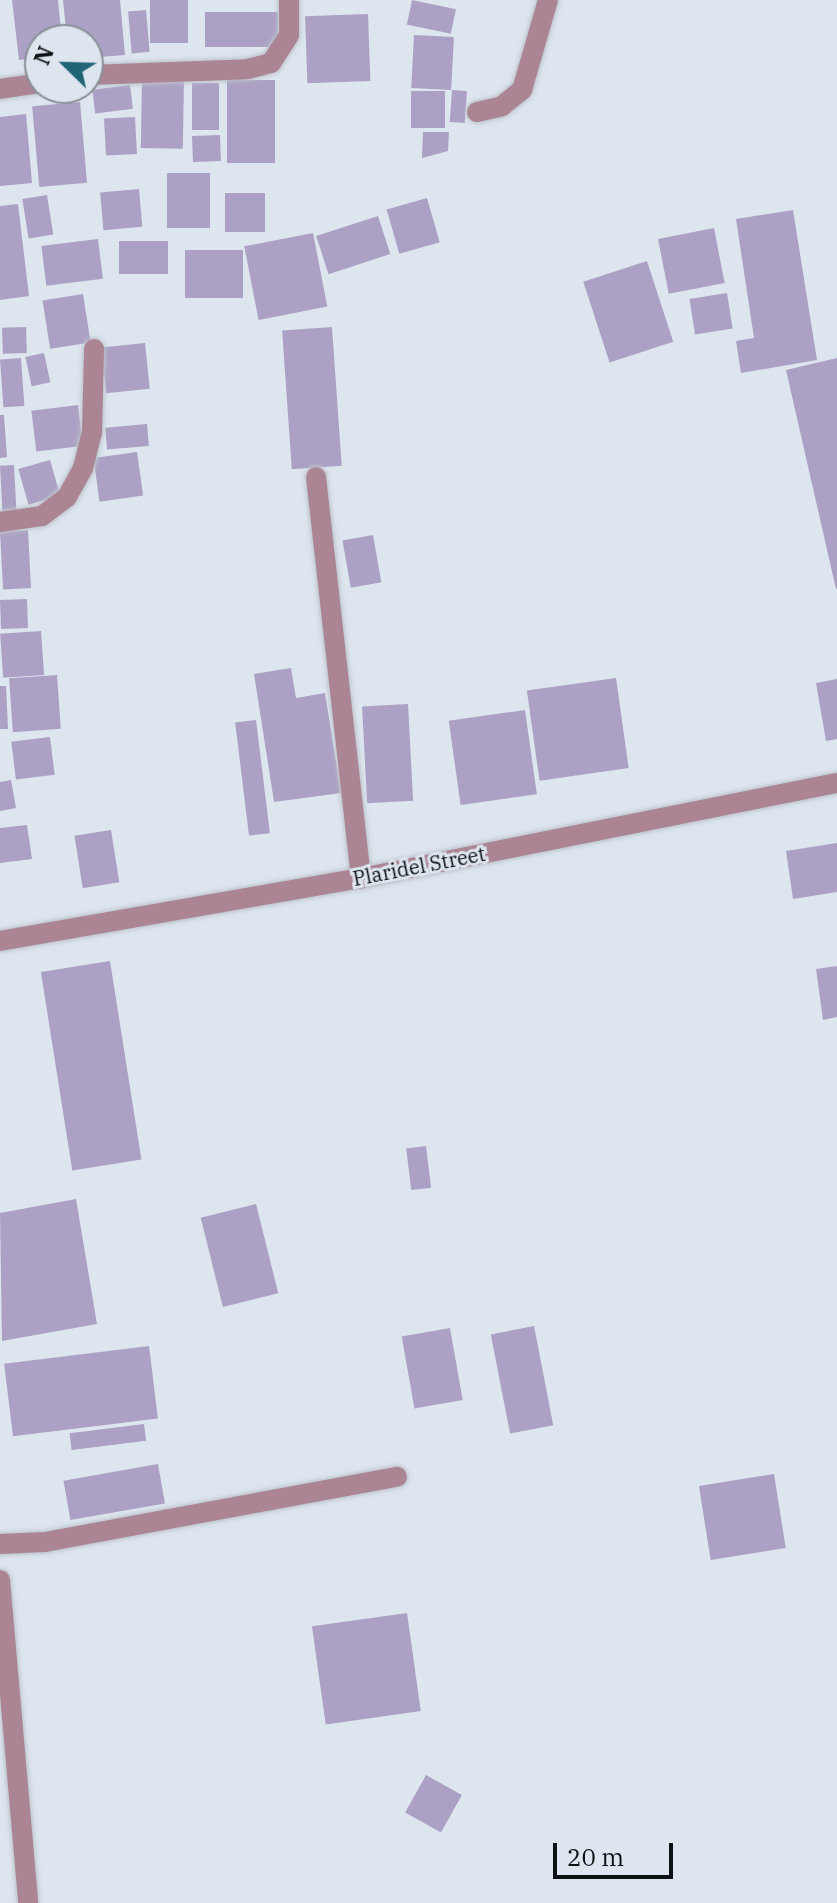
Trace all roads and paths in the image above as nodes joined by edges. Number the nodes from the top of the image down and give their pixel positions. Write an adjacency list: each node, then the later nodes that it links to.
1 (289, 0): 3 (street)
2 (548, 0): 6 (street)
3 (104, 74)
4 (24, 85): 5 (street)
5 (0, 89)
6 (477, 112)
7 (94, 349): 9 (street)
8 (316, 477): 11 (street)
9 (0, 522)
10 (837, 783): 11 (street, Plaridel Street)
11 (361, 878): 12 (street, Plaridel Street)
12 (0, 941)
13 (397, 1477): 14 (street)
14 (0, 1544)
15 (0, 1580): 16 (street)
16 (28, 1903)

